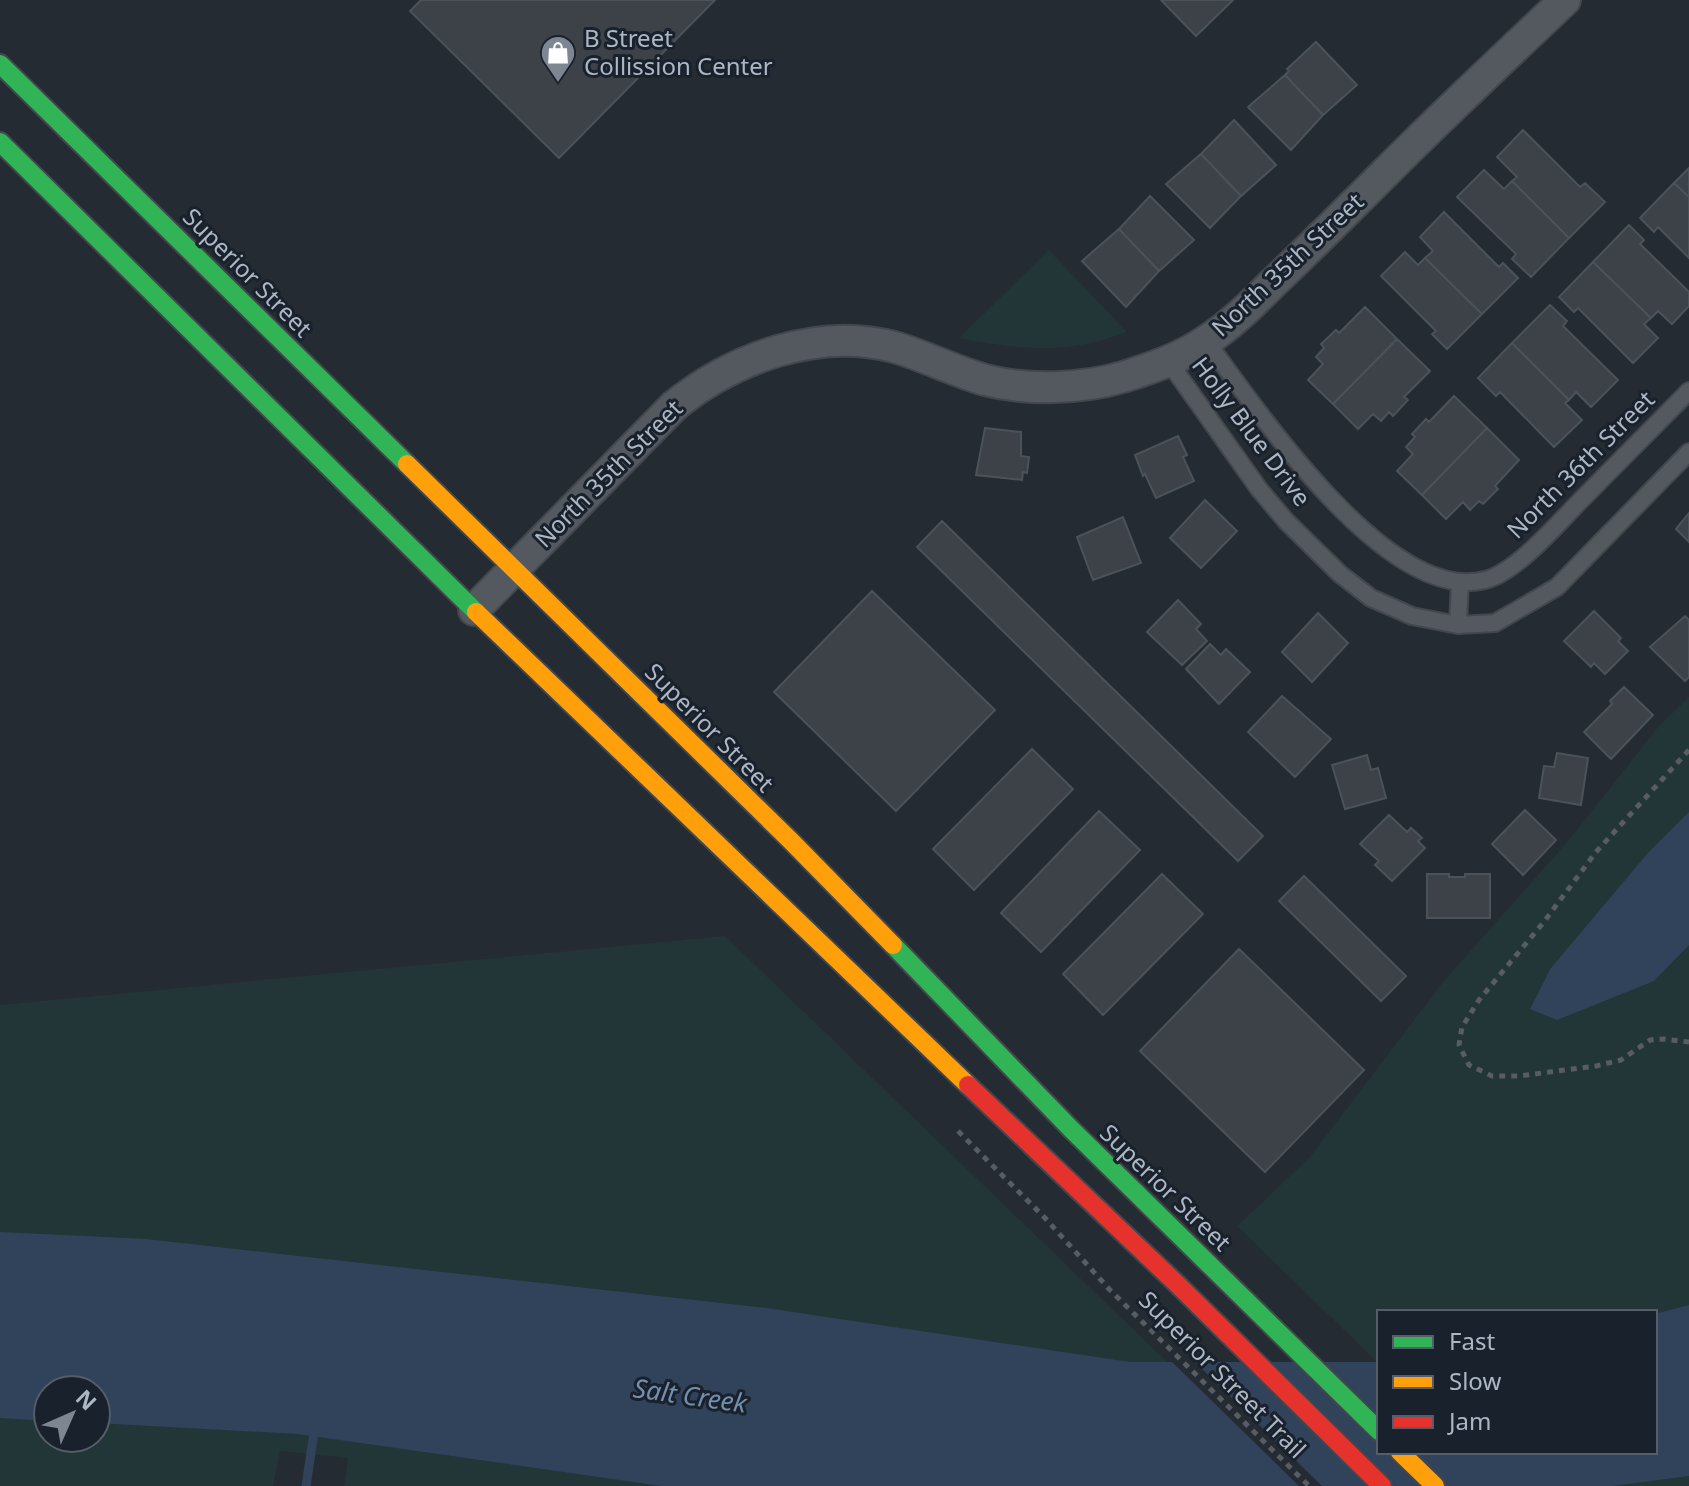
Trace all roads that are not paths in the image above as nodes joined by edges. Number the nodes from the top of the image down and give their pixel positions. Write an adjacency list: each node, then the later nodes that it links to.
1 (1565, 0): 4 (street, North 35th Street)
2 (0, 64): 8 (main road, Superior Street)
3 (0, 142): 10 (main road)
4 (1206, 341): 5 (street, North 35th Street); 9 (lane, Holly Blue Drive)
5 (1169, 362): 8 (street, North 35th Street); 11 (lane, Holly Blue Drive)
6 (1689, 391): 9 (lane, North 36th Street)
7 (1689, 452): 11 (lane)
8 (514, 569): 10 (street, North 35th Street); 12 (main road, Superior Street)
9 (1460, 582): 11 (lane)
10 (474, 610): 14 (main road)
11 (1458, 625)
12 (1377, 1429)
13 (1402, 1454): 15 (main road)
14 (1382, 1486)
15 (1435, 1486)

